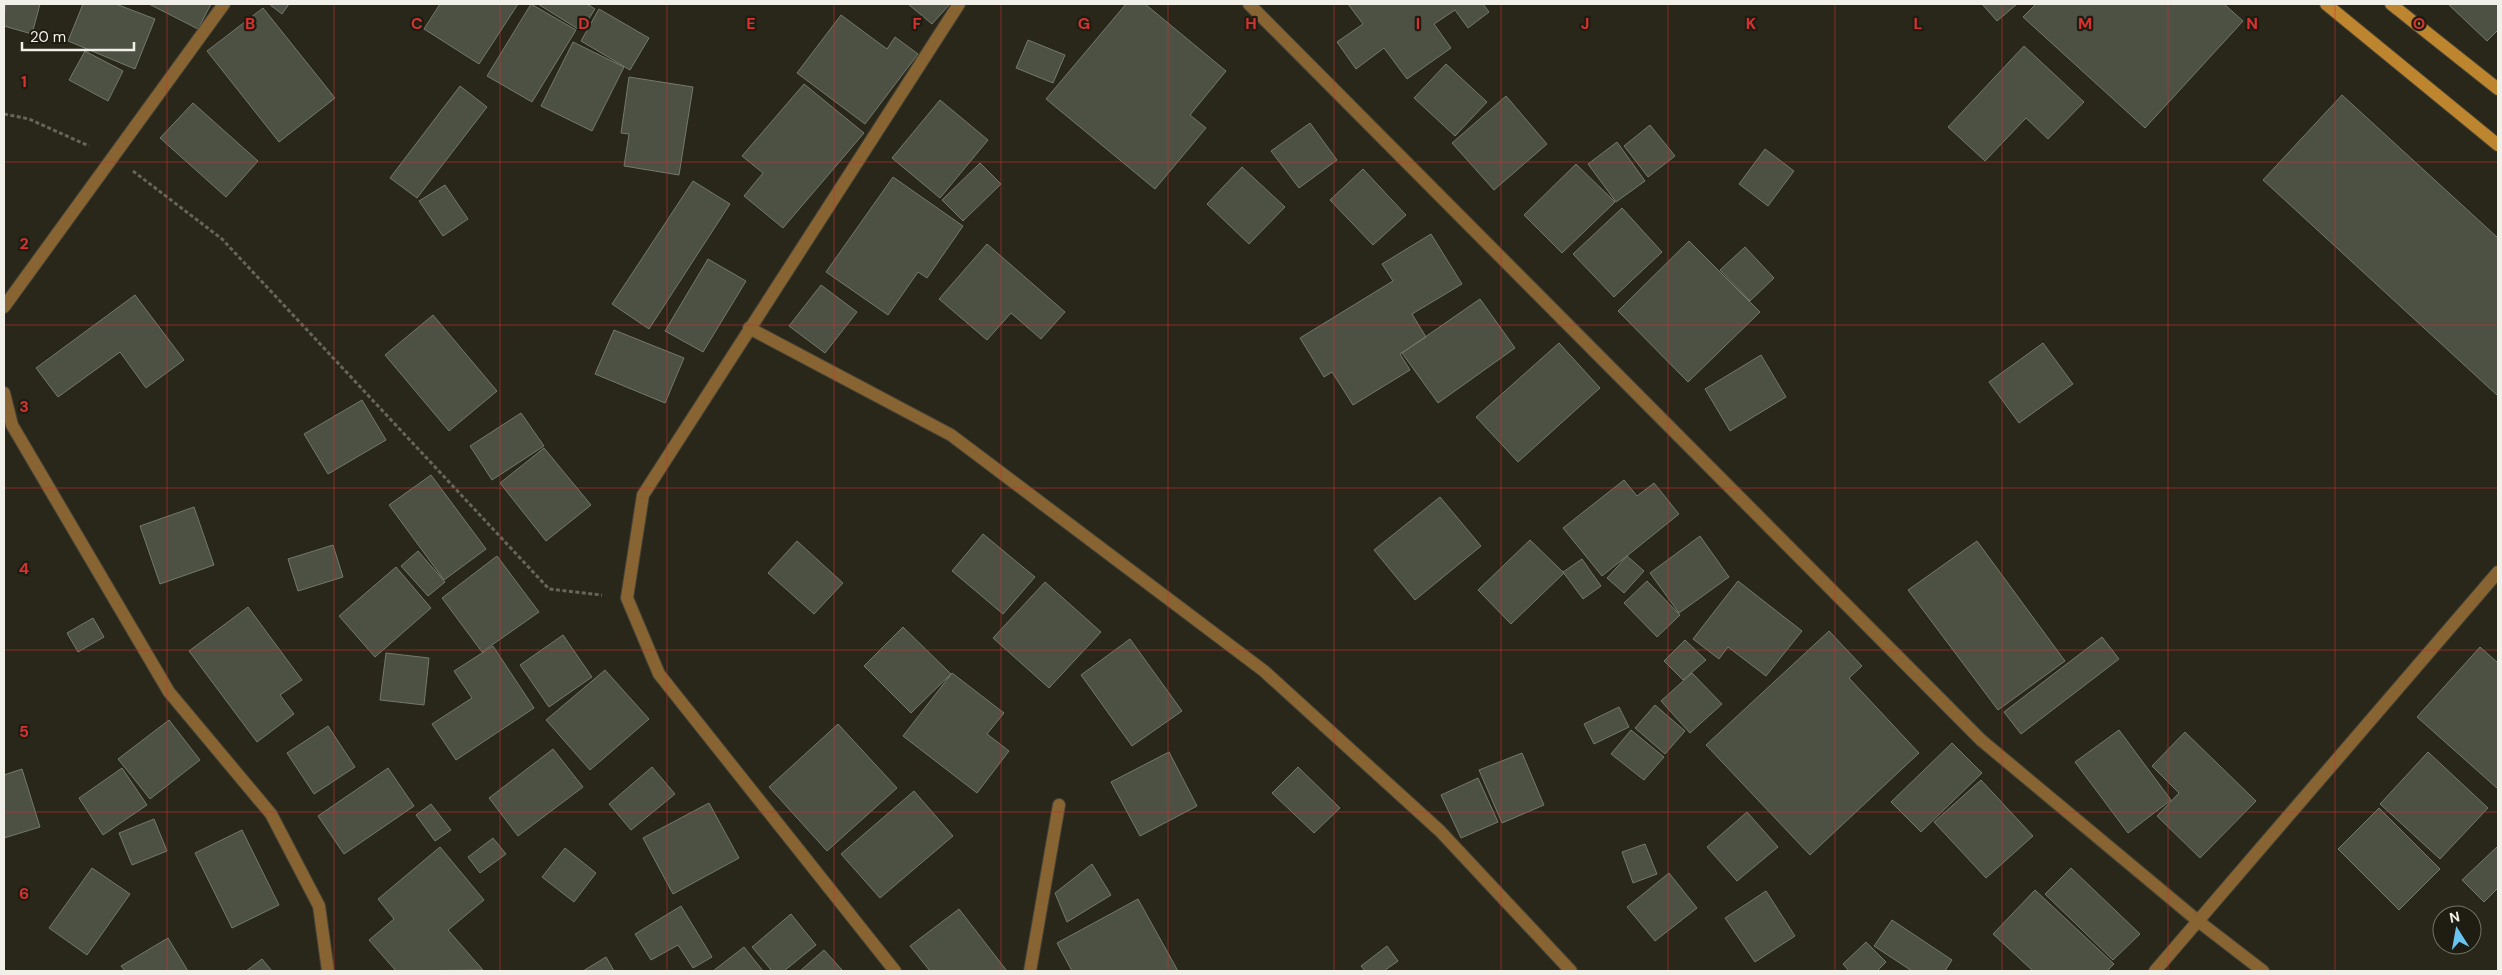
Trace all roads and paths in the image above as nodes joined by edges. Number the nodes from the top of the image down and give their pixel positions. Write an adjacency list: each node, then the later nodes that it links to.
1 (224, 4): 9 (street)
2 (959, 4): 11 (street)
3 (1249, 4): 16 (street)
4 (2326, 4): 8 (main road)
5 (2391, 4): 6 (main road)
6 (2498, 89)
7 (4, 114): 9 (path)
8 (2498, 145)
9 (113, 156): 10 (street); 14 (path)
10 (4, 307)
11 (749, 328): 14 (street); 20 (street)
12 (4, 394): 17 (street)
13 (2498, 572): 16 (street)
14 (628, 598): 18 (street)
15 (1059, 806): 19 (street)
16 (2198, 921): 21 (street); 22 (street)
17 (328, 971)
18 (895, 971)
19 (1030, 971)
20 (1571, 971)
21 (2154, 971)
22 (2263, 971)

